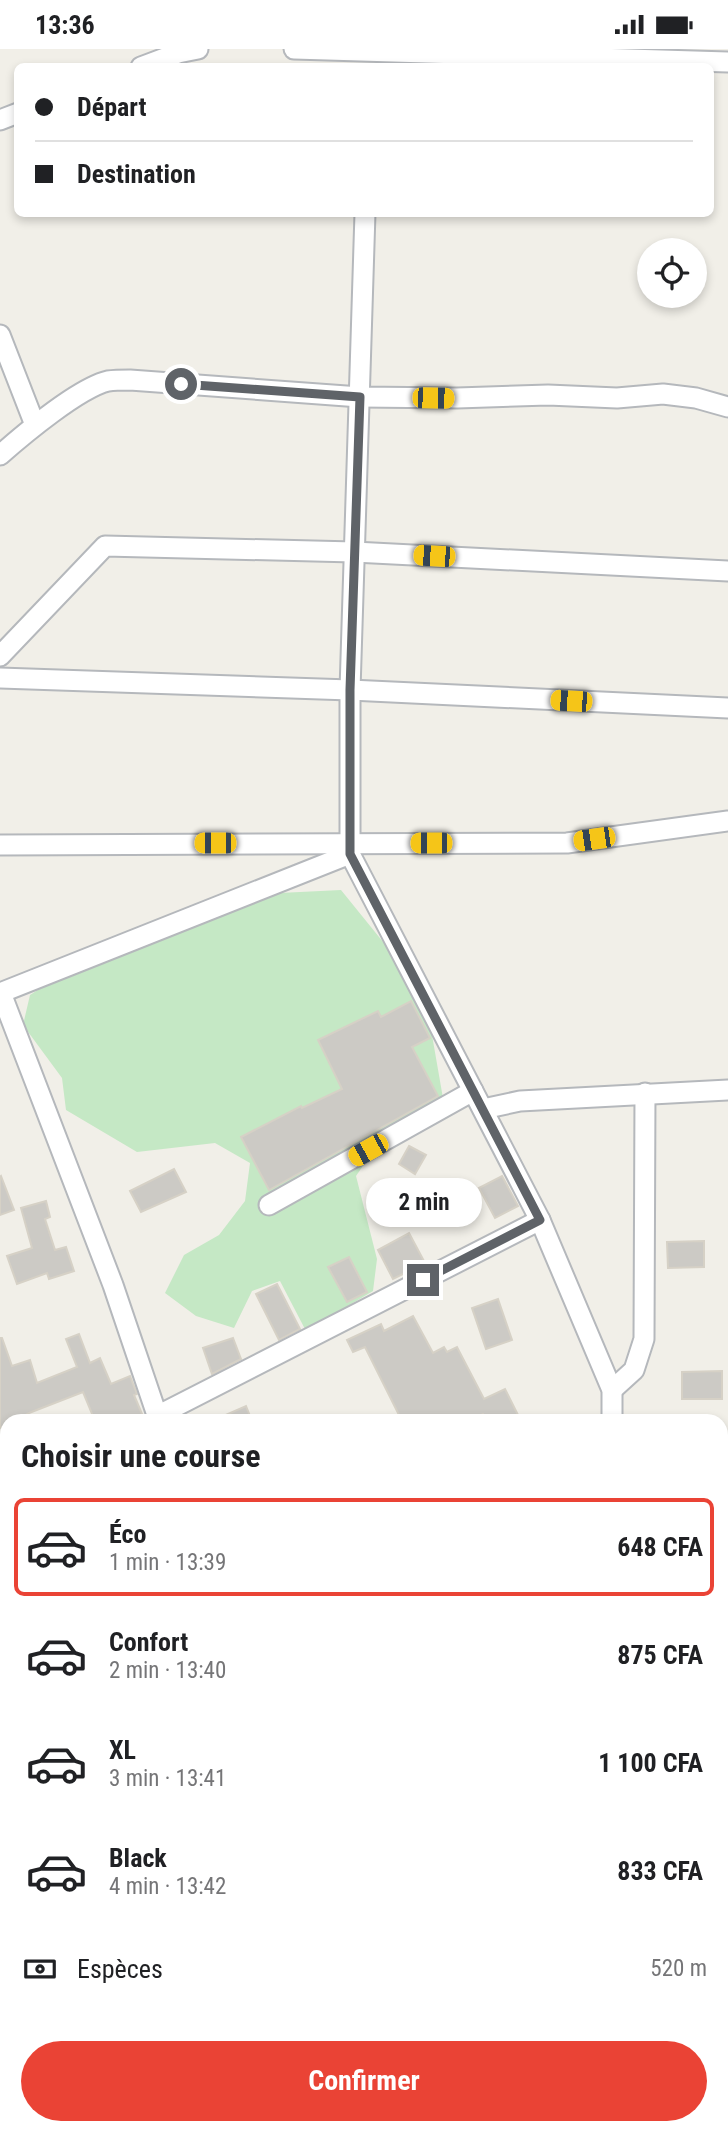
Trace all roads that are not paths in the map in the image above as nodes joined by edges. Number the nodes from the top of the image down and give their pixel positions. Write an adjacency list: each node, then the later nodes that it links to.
1 (198, 49): 5 (street)
2 (294, 49): 3 (street)
3 (370, 56): 4 (street)
4 (728, 62)
5 (152, 63)
6 (365, 217): 8 (street)
7 (0, 334): 10 (street)
8 (360, 397): 9 (street); 10 (street); 12 (street)
9 (728, 407)
10 (35, 425): 11 (street)
11 (0, 455)
12 (354, 552): 13 (street); 14 (street); 16 (street)
13 (728, 571)
14 (0, 656)
15 (0, 678): 16 (street)
16 (350, 690): 17 (street); 20 (street)
17 (728, 708)
18 (728, 821): 20 (street)
19 (0, 845): 20 (street)
20 (349, 848): 21 (street); 23 (street)
21 (0, 993): 29 (street)
22 (728, 1090): 24 (street)
23 (473, 1091): 25 (street); 26 (street)
24 (645, 1093): 25 (street); 28 (street)
25 (483, 1109): 27 (street)
26 (269, 1205)
27 (540, 1220): 28 (street); 30 (street)
28 (612, 1390): 31 (street)
29 (157, 1414)
30 (166, 1414)
31 (612, 1414)

